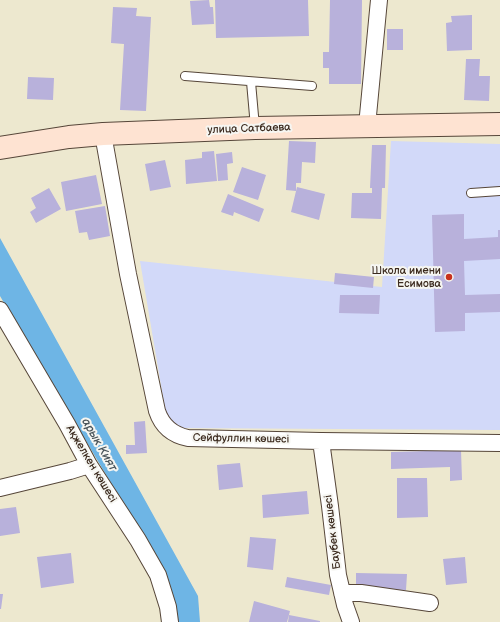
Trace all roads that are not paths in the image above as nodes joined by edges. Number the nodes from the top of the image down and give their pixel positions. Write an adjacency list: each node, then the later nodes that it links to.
1 (379, 0): 6 (street)
2 (185, 76): 3 (lane)
3 (251, 82): 4 (lane); 7 (lane)
4 (312, 86)
5 (500, 124): 6 (street, улица Сатбаева)
6 (367, 126): 7 (street, улица Сатбаева)
7 (256, 128): 8 (street, улица Сатбаева)
8 (103, 134): 9 (street, улица Сатбаева); 13 (street, Сейфуллин көшесі)
9 (0, 148)
10 (500, 191): 11 (lane)
11 (471, 193)
12 (0, 310): 15 (street, Ақжелкен көшесі)
13 (321, 441): 14 (street, Сейфуллин көшесі); 17 (street, Баубек көшесі)
14 (500, 443)
15 (89, 465): 16 (street); 19 (street, Ақжелкен көшесі)
16 (0, 488)
17 (342, 593): 18 (street); 20 (street, Баубек көшесі)
18 (430, 603)
19 (170, 622)
20 (351, 622)

